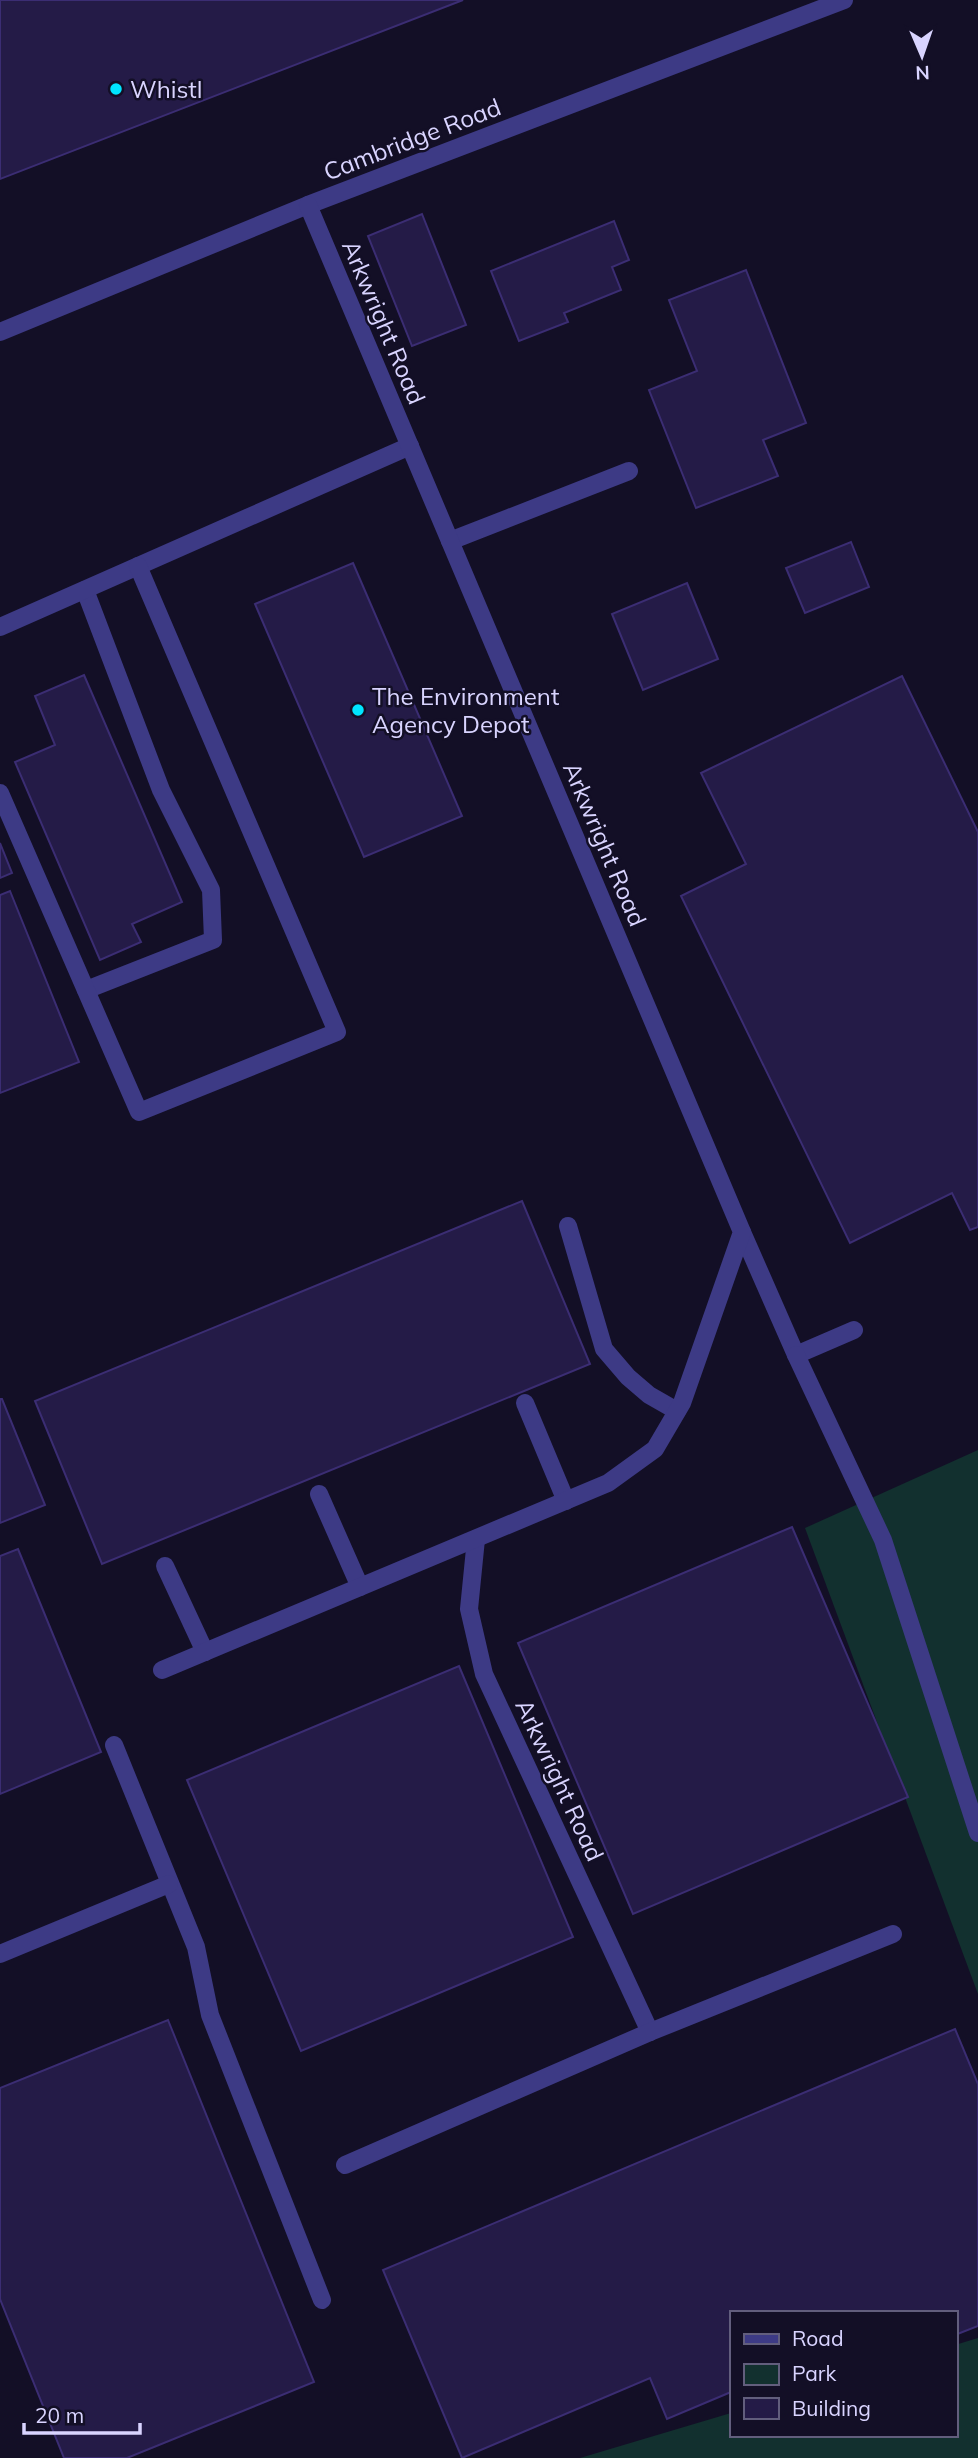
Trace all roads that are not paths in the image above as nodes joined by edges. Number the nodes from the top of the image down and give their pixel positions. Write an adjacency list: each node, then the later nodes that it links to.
1 (844, 0): 2 (street, Cambridge Road)
2 (308, 205): 3 (street, Cambridge Road); 4 (street, Arkwright Road)
3 (0, 332)
4 (410, 446): 6 (street, Arkwright Road); 7 (street)
5 (629, 471): 6 (street)
6 (450, 541): 13 (street, Arkwright Road)
7 (138, 566): 8 (street); 11 (street)
8 (85, 590): 9 (street); 11 (street)
9 (0, 627)
10 (0, 793): 11 (street)
11 (86, 990)
12 (568, 1226): 17 (street)
13 (742, 1232): 15 (street, Arkwright Road); 17 (street)
14 (854, 1330): 15 (street)
15 (796, 1355): 26 (street, Arkwright Road)
16 (525, 1403): 19 (street)
17 (677, 1411): 19 (street)
18 (319, 1494): 22 (street)
19 (566, 1500): 20 (street)
20 (476, 1539): 22 (street); 30 (street, Arkwright Road)
21 (165, 1566): 23 (street)
22 (360, 1587): 23 (street)
23 (205, 1652): 24 (street)
24 (162, 1670)
25 (114, 1745): 27 (street)
26 (978, 1833)
27 (169, 1884): 29 (street); 32 (street)
28 (893, 1934): 30 (street)
29 (0, 1954)
30 (650, 2032): 31 (street)
31 (345, 2165)
32 (322, 2300)

